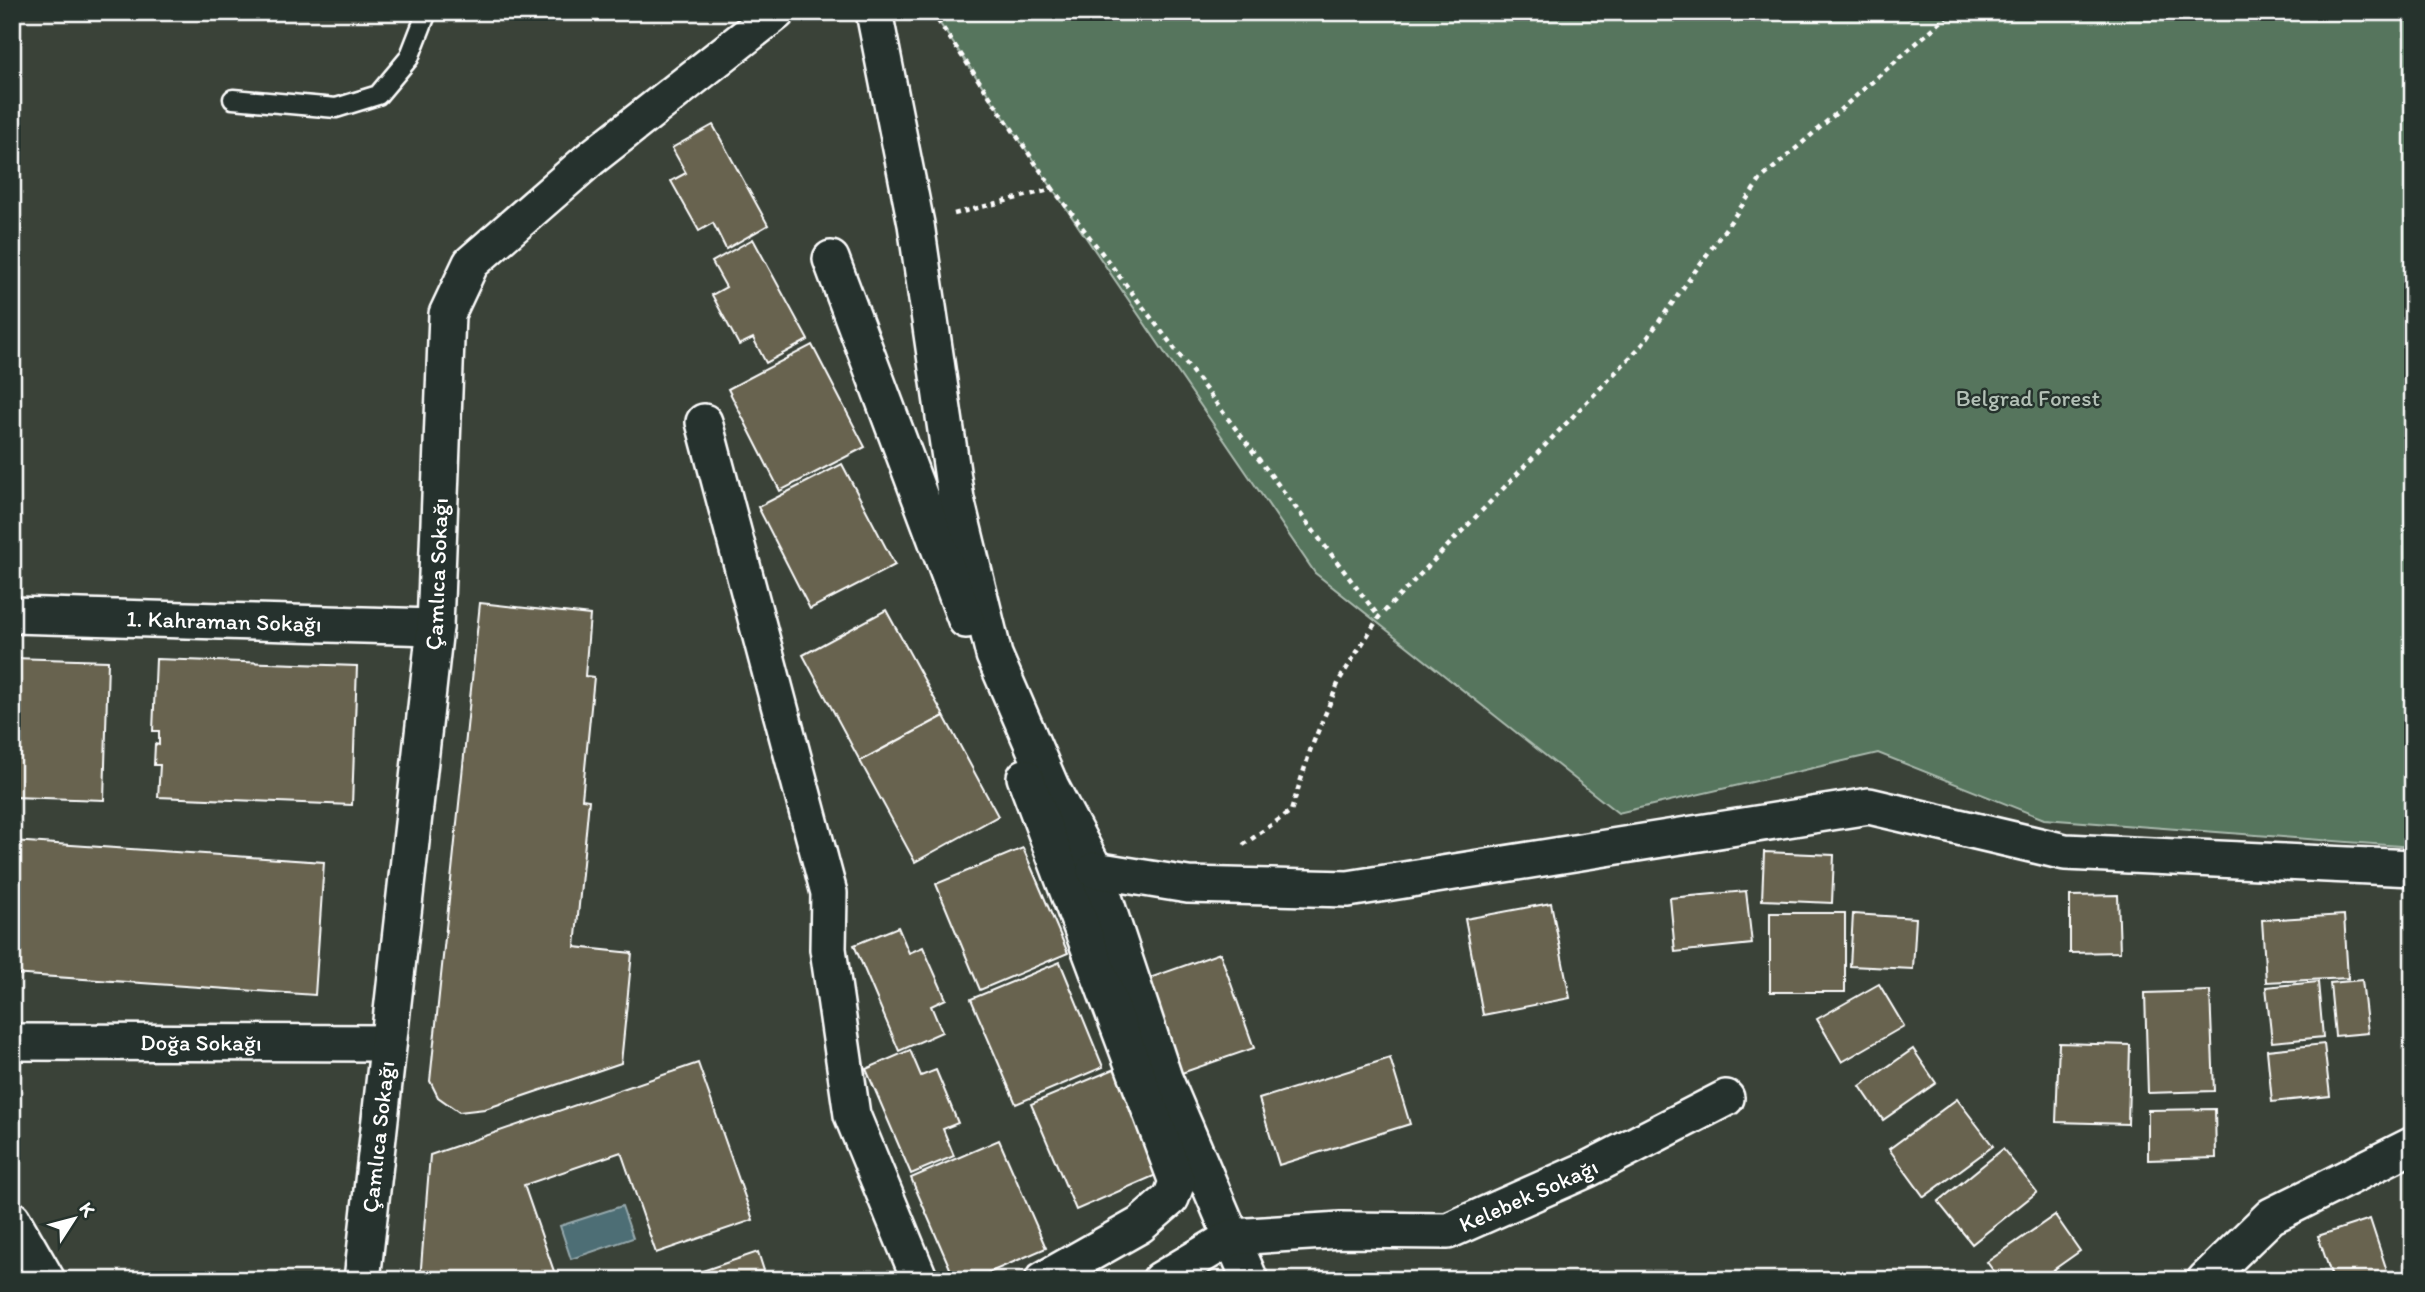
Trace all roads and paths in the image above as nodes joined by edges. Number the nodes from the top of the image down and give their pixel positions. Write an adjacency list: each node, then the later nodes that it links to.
1 (427, 12): 6 (lane)
2 (777, 12): 13 (street, Çamlıca Sokağı)
3 (874, 12): 8 (street)
4 (932, 12): 7 (path)
5 (1952, 12): 12 (path)
6 (233, 99)
7 (1053, 189): 8 (path); 12 (path)
8 (916, 224): 16 (street)
9 (831, 259): 26 (street)
10 (704, 422): 25 (street)
11 (12, 615): 13 (street, 1. Kahraman Sokağı)
12 (1379, 617): 14 (path)
13 (435, 627): 18 (street, Çamlıca Sokağı)
14 (1240, 848)
15 (2413, 868): 16 (street)
16 (1095, 870): 22 (street)
17 (12, 1042): 18 (street, Doğa Sokağı)
18 (388, 1043): 24 (street, Çamlıca Sokağı)
19 (1726, 1098): 22 (street, Kelebek Sokağı)
20 (2413, 1145): 29 (street)
21 (12, 1219): 23 (street)
22 (1232, 1237): 27 (street); 28 (street)
23 (47, 1280)
24 (362, 1280)
25 (920, 1280)
26 (1043, 1280)
27 (1160, 1280)
28 (1250, 1280)
29 (2205, 1280)

